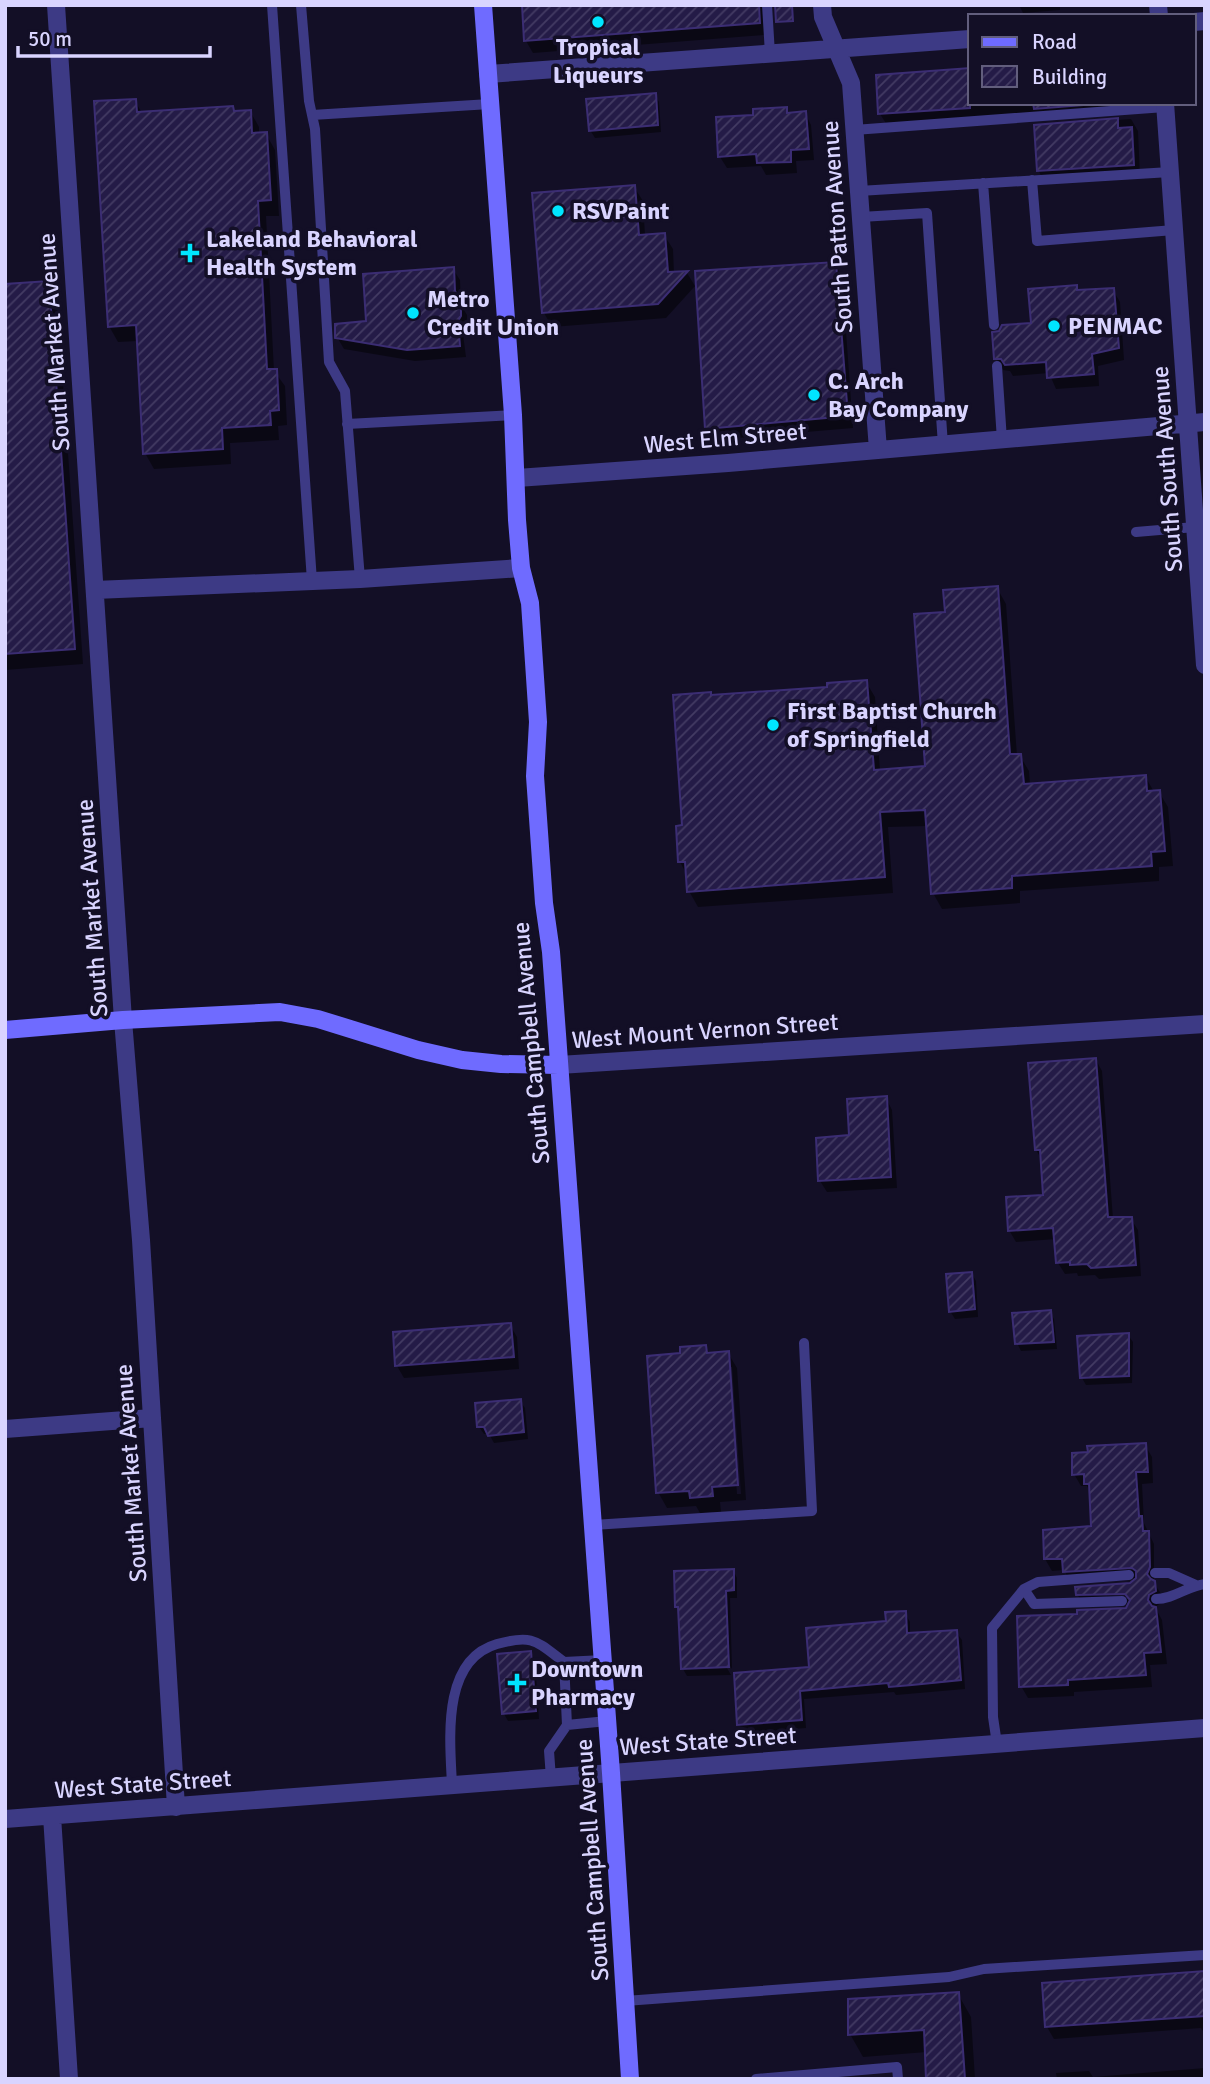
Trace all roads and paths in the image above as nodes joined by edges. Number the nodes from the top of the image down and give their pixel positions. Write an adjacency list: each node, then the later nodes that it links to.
1 (56, 5): 35 (street, South Market Avenue)
2 (272, 5): 34 (lane)
3 (301, 5): 13 (lane)
4 (483, 5): 10 (main road, South Campbell Avenue)
5 (767, 5): 9 (lane)
6 (822, 5): 8 (street, South Patton Avenue)
7 (968, 39): 8 (street)
8 (837, 49): 9 (street); 14 (street, South Patton Avenue)
9 (770, 54): 10 (street)
10 (488, 74): 11 (main road, South Campbell Avenue)
11 (490, 104): 13 (lane); 23 (main road, South Campbell Avenue)
12 (1165, 105): 14 (lane); 15 (street, South South Avenue)
13 (312, 115): 25 (lane)
14 (854, 130): 18 (street, South Patton Avenue)
15 (1170, 172): 16 (lane); 20 (street, South South Avenue)
16 (1032, 180): 17 (lane); 20 (lane)
17 (984, 183): 18 (lane); 21 (lane)
18 (859, 191): 19 (street, South Patton Avenue)
19 (861, 217): 27 (lane); 28 (street, South Patton Avenue)
20 (1174, 230): 24 (street, South South Avenue)
21 (993, 325)
22 (997, 366): 26 (lane)
23 (513, 415): 25 (lane); 29 (main road, South Campbell Avenue)
24 (1197, 423): 26 (street, West Elm Street); 30 (street, South South Avenue)
25 (347, 424): 33 (lane)
26 (1002, 440): 27 (street, West Elm Street)
27 (943, 445): 28 (street, West Elm Street)
28 (878, 450): 29 (street, West Elm Street)
29 (517, 478): 32 (main road, South Campbell Avenue)
30 (1195, 527): 31 (lane); 36 (street, South South Avenue)
31 (1136, 532)
32 (521, 568): 33 (street); 40 (main road, South Campbell Avenue)
33 (360, 579): 34 (street)
34 (312, 581): 35 (street)
35 (95, 590): 37 (street, South Market Avenue)
36 (1205, 665)
37 (124, 1020): 39 (main road, West Mount Vernon Street); 40 (main road, West Mount Vernon Street); 42 (street, South Market Avenue)
38 (1205, 1024): 40 (street, West Mount Vernon Street)
39 (5, 1030)
40 (559, 1065): 44 (main road, South Campbell Avenue)
41 (804, 1343): 44 (lane)
42 (152, 1418): 43 (street); 60 (street, South Market Avenue)
43 (5, 1429)
44 (593, 1525): 51 (main road, South Campbell Avenue)
45 (1155, 1573): 47 (lane)
46 (1129, 1575): 48 (lane)
47 (1200, 1584): 49 (lane)
48 (1024, 1589): 50 (lane); 56 (lane)
49 (1156, 1599)
50 (1122, 1601)
51 (603, 1660): 52 (lane); 53 (main road, South Campbell Avenue)
52 (564, 1662): 54 (lane); 59 (lane)
53 (607, 1721): 54 (lane); 57 (main road, South Campbell Avenue)
54 (567, 1726): 58 (lane)
55 (1205, 1728): 56 (street, West State Street)
56 (997, 1744): 57 (street, West State Street)
57 (611, 1773): 58 (street, West State Street); 64 (main road, South Campbell Avenue)
58 (551, 1778): 59 (street, West State Street)
59 (452, 1785): 60 (street, West State Street)
60 (176, 1807): 61 (street, West State Street)
61 (52, 1816): 62 (street, West State Street); 65 (street)
62 (5, 1819)
63 (1205, 1955): 64 (lane)
64 (625, 2001): 66 (main road, South Campbell Avenue)
65 (69, 2079)
66 (630, 2079)
67 (755, 2079): 68 (lane)
68 (898, 2079)

